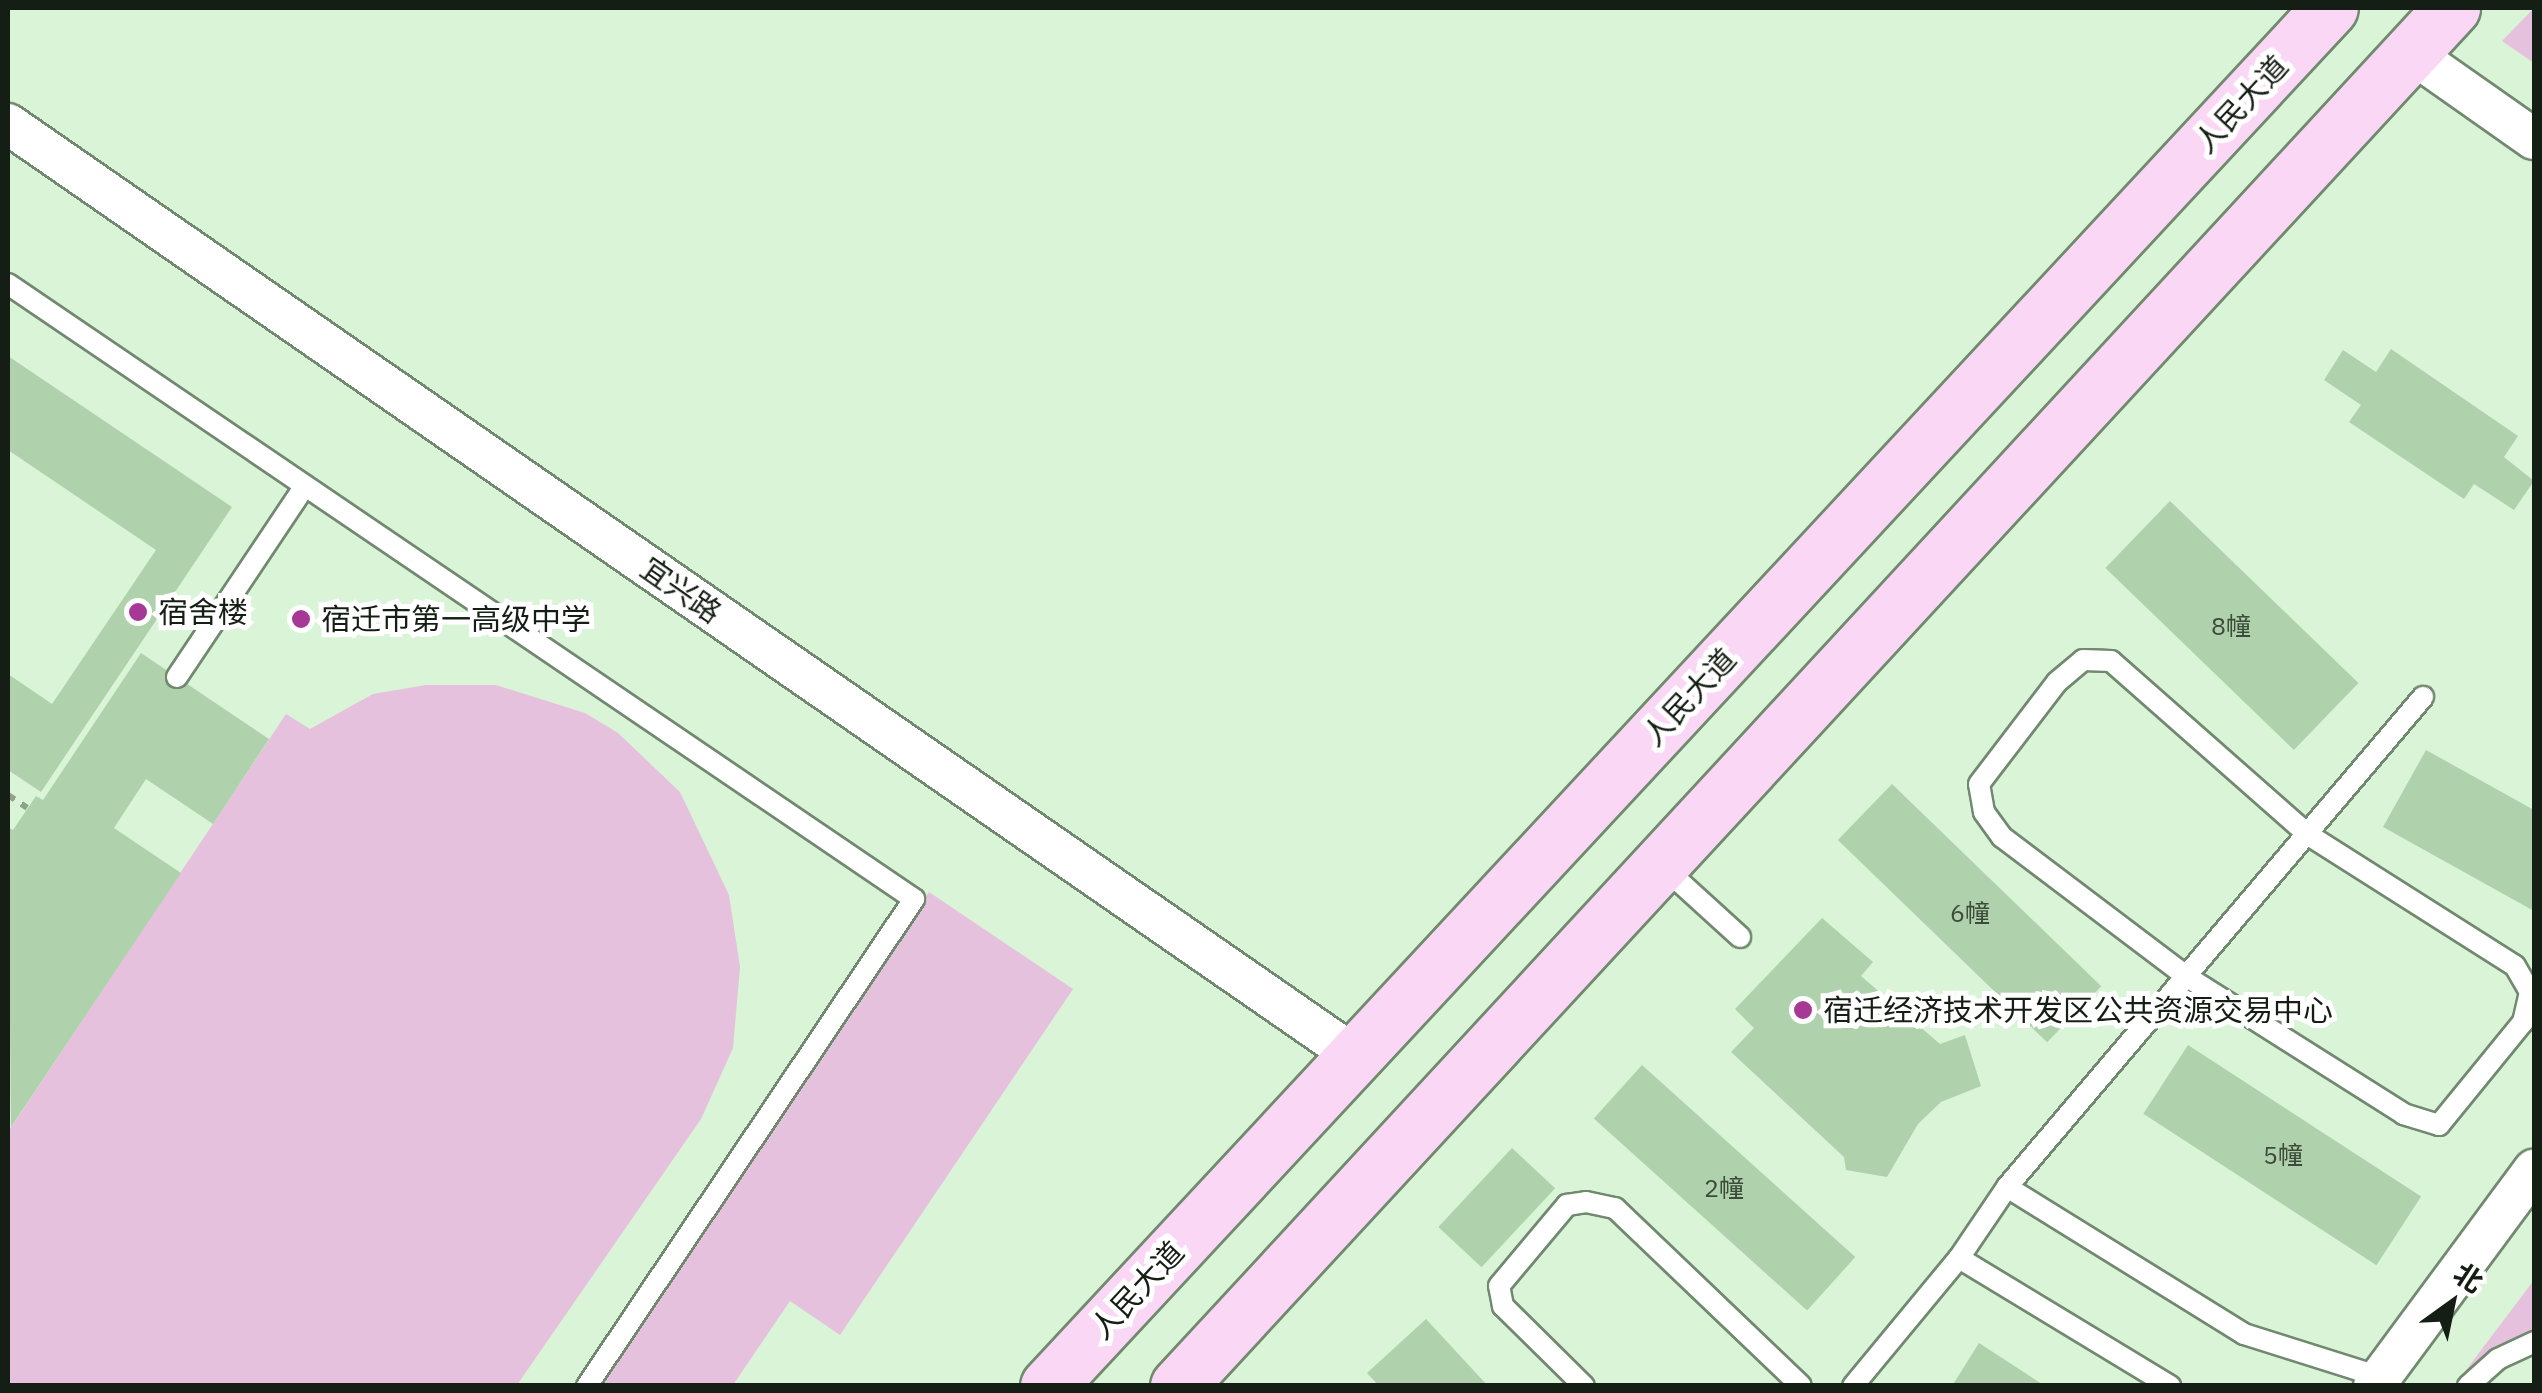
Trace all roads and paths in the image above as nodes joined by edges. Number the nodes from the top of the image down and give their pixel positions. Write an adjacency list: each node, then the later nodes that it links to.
1 (2330, 8): 16 (main road, 人民大道)
2 (2452, 8): 3 (main road)
3 (2410, 52): 5 (street); 13 (main road)
4 (8, 124): 16 (street, 宜兴路)
5 (2534, 138)
6 (8, 284): 7 (lane)
7 (305, 486): 8 (lane); 22 (lane)
8 (178, 677)
9 (2424, 697): 12 (lane)
10 (8, 795): 11 (path)
11 (27, 808)
12 (2306, 834): 15 (lane); 15 (lane); 15 (lane)
13 (1660, 863): 14 (lane); 24 (main road)
14 (1740, 938)
15 (2186, 976): 18 (lane)
16 (1356, 1056): 23 (main road, 人民大道)
17 (2534, 1170): 21 (street)
18 (2007, 1187): 19 (lane); 21 (lane)
19 (1959, 1258): 27 (lane); 28 (lane)
20 (2534, 1342): 29 (lane)
21 (2377, 1381)
22 (587, 1386)
23 (1048, 1386)
24 (1178, 1386)
25 (1584, 1386): 26 (lane)
26 (1802, 1386)
27 (1853, 1386)
28 (2170, 1386)
29 (2468, 1386)

